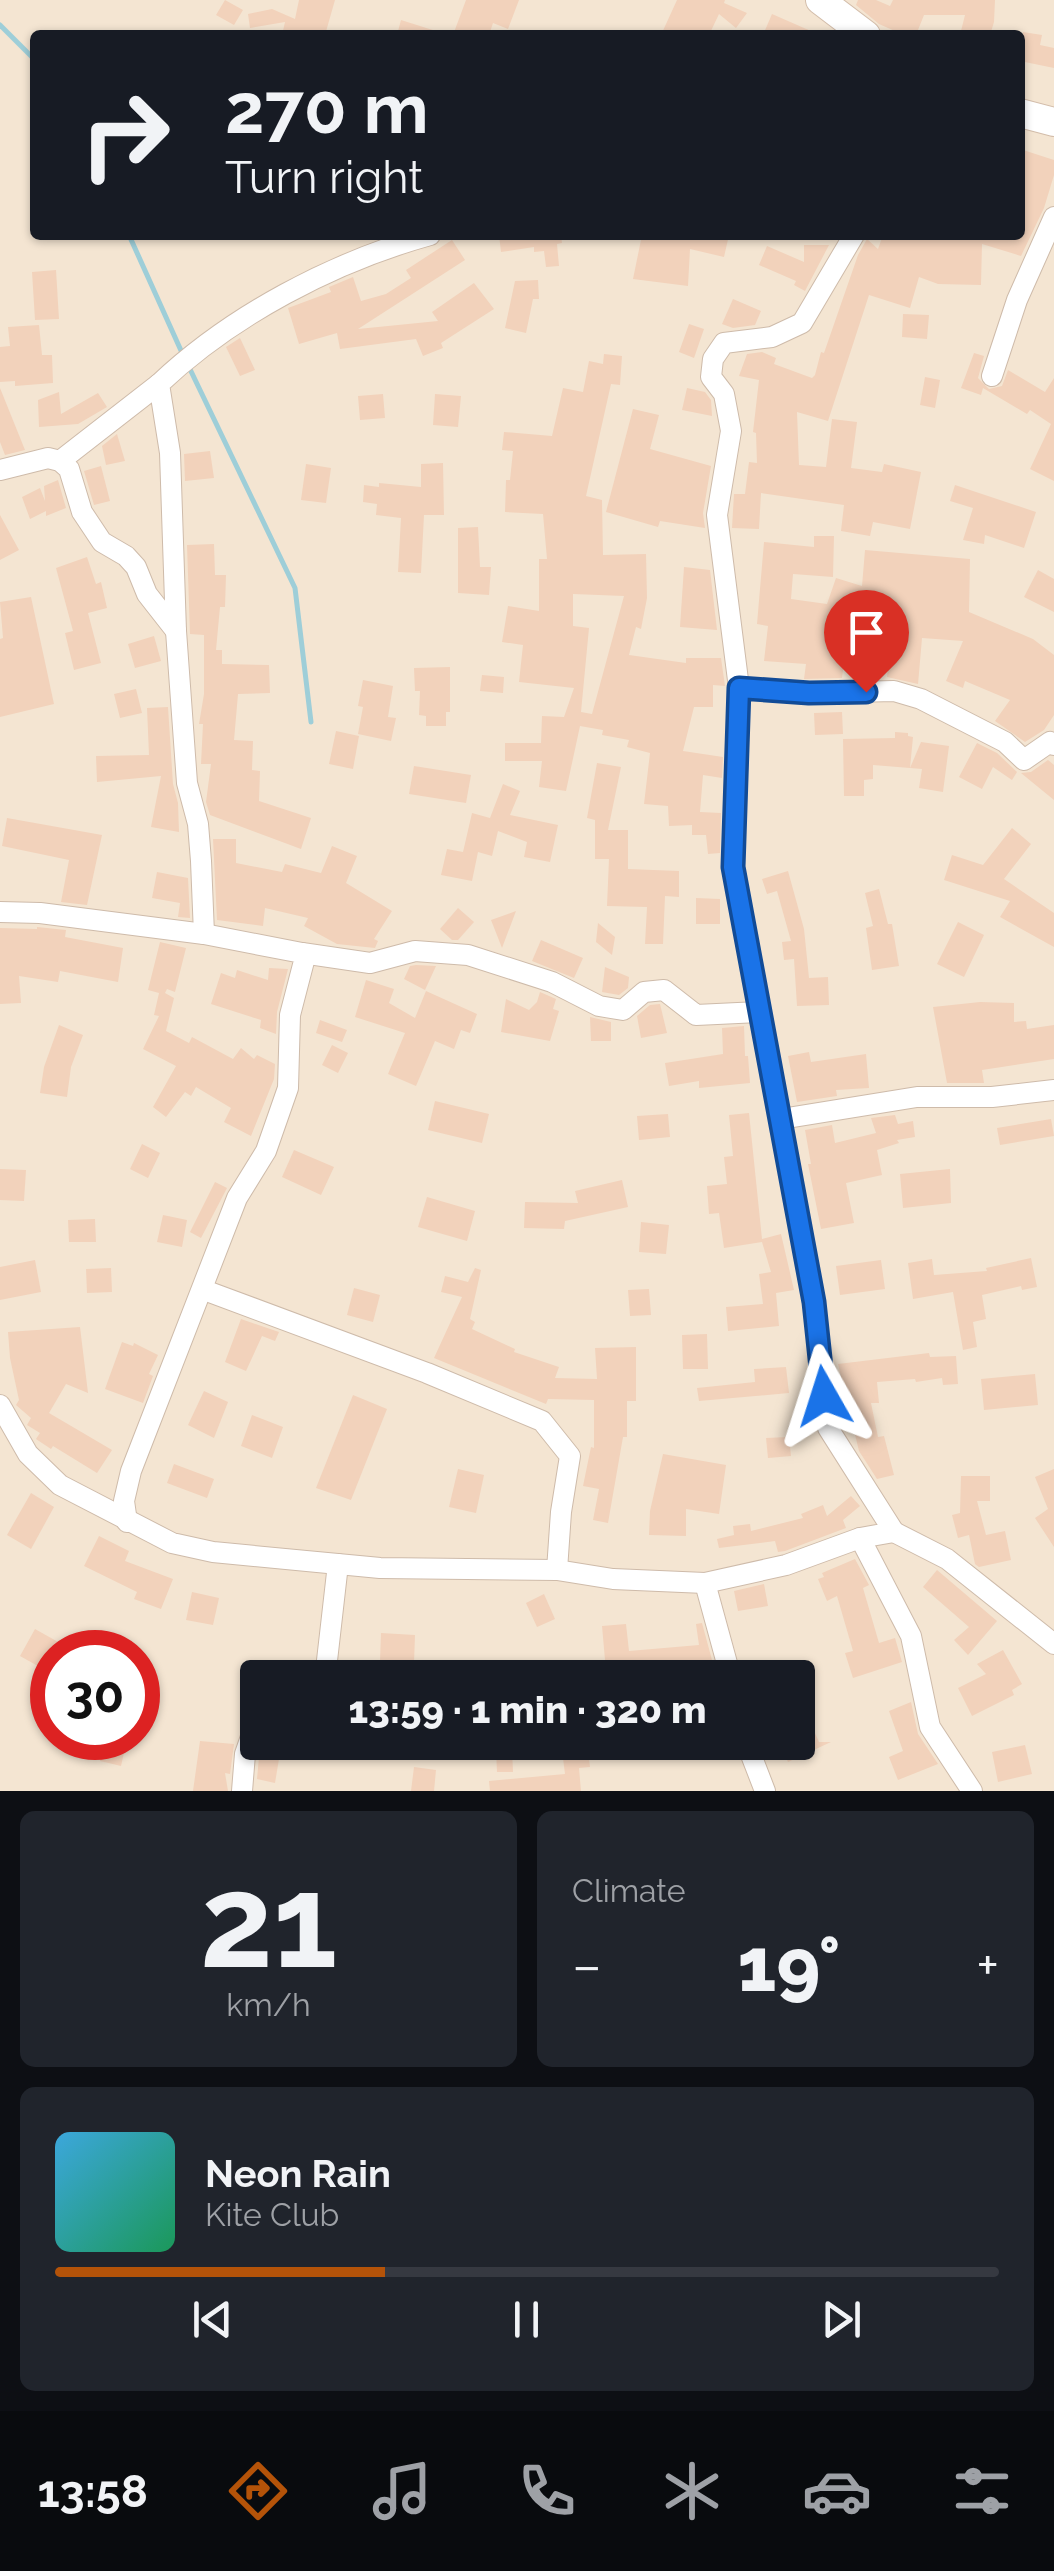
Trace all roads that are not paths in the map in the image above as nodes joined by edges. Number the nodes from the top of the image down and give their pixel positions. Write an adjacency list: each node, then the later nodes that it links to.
1 (820, 0): 2 (street)
2 (852, 17)
3 (1025, 114): 4 (street)
4 (1054, 122)
5 (1054, 216): 9 (street)
6 (412, 240): 8 (street)
7 (851, 240): 13 (street)
8 (174, 370): 10 (street); 12 (street)
9 (992, 376)
10 (60, 462): 11 (street); 12 (street)
11 (0, 470)
12 (176, 631): 16 (street)
13 (739, 688): 14 (street); 18 (street)
14 (1054, 746)
15 (0, 912): 16 (street)
16 (204, 934): 17 (street)
17 (302, 953): 18 (street); 21 (street)
18 (759, 1012): 20 (street)
19 (1054, 1090): 20 (street)
20 (781, 1119): 24 (street)
21 (204, 1290): 23 (street); 27 (street)
22 (0, 1404): 23 (street)
23 (127, 1522): 26 (street)
24 (894, 1532): 25 (street); 29 (street)
25 (860, 1538): 28 (street); 36 (street)
26 (338, 1564): 27 (street); 30 (street)
27 (557, 1570): 28 (street)
28 (705, 1583): 31 (street)
29 (1054, 1644)
30 (327, 1660)
31 (726, 1660)
32 (245, 1760): 34 (street)
33 (753, 1760): 35 (street)
34 (242, 1791)
35 (764, 1791)
36 (972, 1791)

